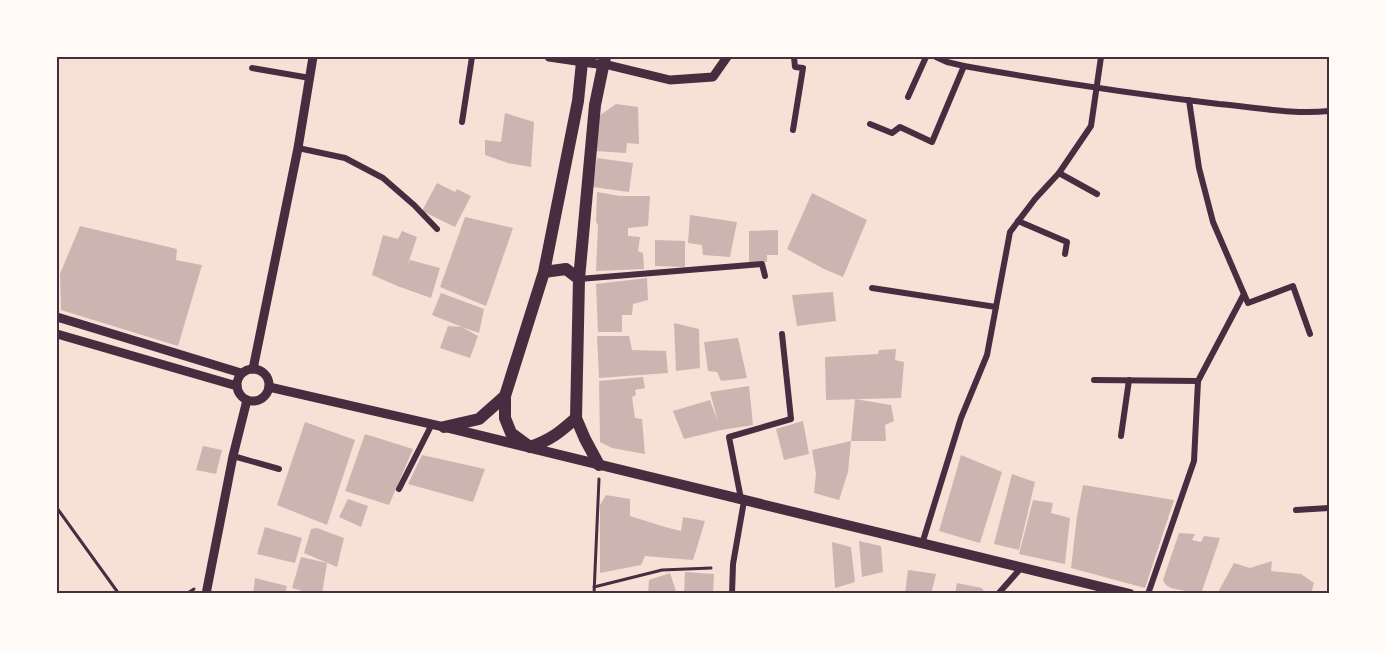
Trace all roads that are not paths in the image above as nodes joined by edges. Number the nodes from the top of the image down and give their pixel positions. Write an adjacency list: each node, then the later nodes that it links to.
1 (313, 57): 13 (street)
2 (472, 57): 18 (street)
3 (549, 57): 9 (street)
4 (727, 57): 10 (street)
5 (794, 57): 20 (street)
6 (926, 57): 15 (street)
7 (936, 57): 11 (street)
8 (1101, 57): 14 (street)
9 (581, 60): 10 (street); 27 (main road)
10 (604, 62): 29 (main road)
11 (964, 66): 14 (street); 19 (street)
12 (252, 68): 13 (street)
13 (310, 78): 21 (street)
14 (1097, 88): 16 (street); 22 (street)
15 (908, 97)
16 (1189, 100): 17 (street); 31 (street)
17 (1329, 111)
18 (462, 122)
19 (870, 124)
20 (793, 130)
21 (298, 148): 25 (street); 37 (street)
22 (1059, 173): 23 (street); 24 (street)
23 (1097, 194)
24 (1018, 221): 26 (street); 32 (street)
25 (437, 229)
26 (1065, 254)
27 (544, 272): 29 (main road); 44 (main road)
28 (765, 276): 29 (street)
29 (579, 279): 46 (main road)
30 (872, 288): 32 (street)
31 (1244, 294): 36 (street); 41 (street)
32 (996, 307): 57 (street)
33 (57, 318): 38 (street)
34 (782, 333): 54 (street)
35 (57, 334): 42 (street)
36 (1310, 334)
37 (253, 369): 38 (street); 43 (street)
38 (241, 373): 42 (street)
39 (1094, 380): 40 (street)
40 (1129, 380): 41 (street); 48 (street)
41 (1198, 381): 63 (street)
42 (237, 386): 45 (street)
43 (269, 387): 45 (street); 47 (street)
44 (505, 396): 47 (main road); 49 (main road)
45 (247, 400): 50 (street)
46 (576, 418): 49 (main road); 51 (main road)
47 (438, 425): 49 (main road); 53 (street)
48 (1121, 436)
49 (530, 447): 51 (main road)
50 (233, 456): 52 (street); 59 (street)
51 (599, 465): 54 (main road)
52 (279, 469)
53 (399, 489)
54 (743, 500): 57 (main road); 60 (street)
55 (1329, 508): 56 (street)
56 (1296, 510)
57 (922, 544): 58 (main road)
58 (1022, 568): 61 (street); 62 (main road)
59 (207, 594)
60 (732, 594)
61 (998, 594)
62 (1130, 594)
63 (1148, 594)

